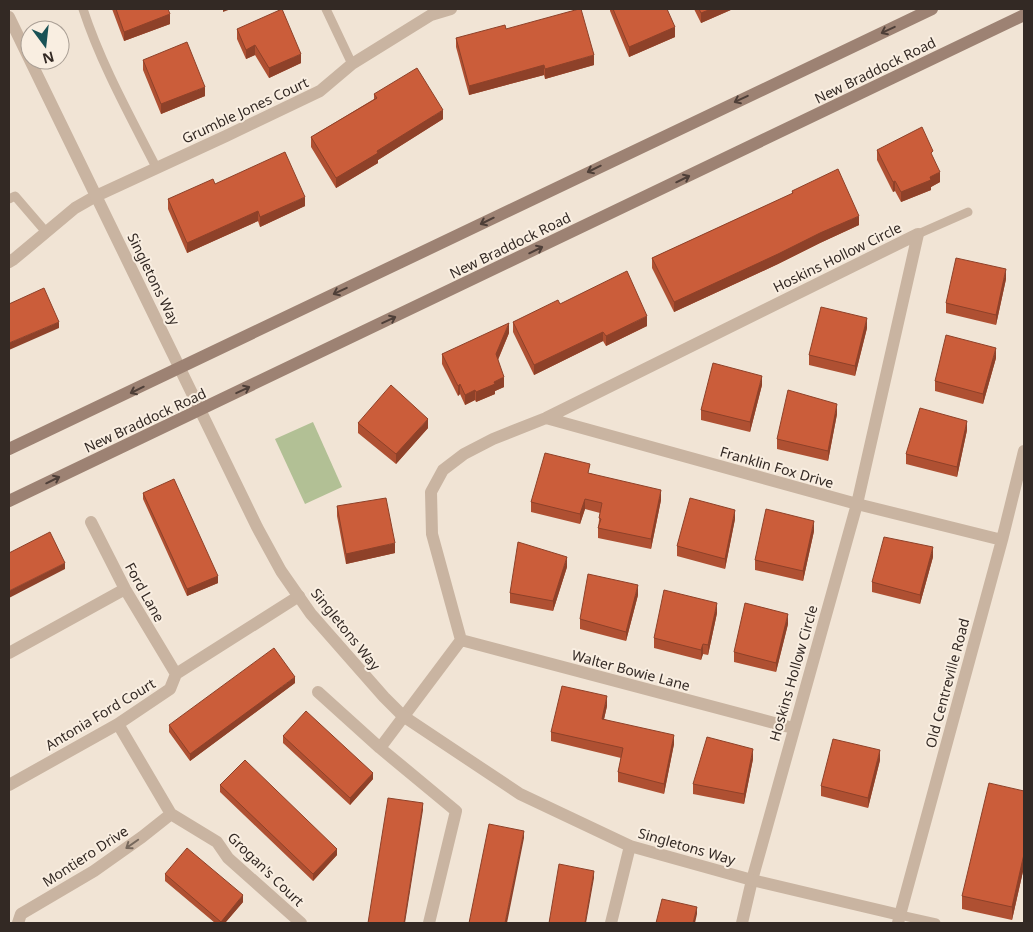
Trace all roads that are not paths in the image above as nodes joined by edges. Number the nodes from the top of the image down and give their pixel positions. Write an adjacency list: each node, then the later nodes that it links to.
1 (83, 9): 8 (lane)
2 (326, 9): 7 (lane)
3 (450, 9): 7 (street, Grumble Jones Court)
4 (932, 9): 15 (main road, one-way to 15)
5 (1024, 15): 16 (main road, New Braddock Road, one-way to 5)
6 (9, 17): 9 (street, Singletons Way)
7 (352, 64): 8 (street, Grumble Jones Court)
8 (156, 168): 9 (street, Grumble Jones Court)
9 (96, 196): 12 (street, Grumble Jones Court); 15 (street, Singletons Way)
10 (9, 199): 12 (lane)
11 (968, 212): 13 (lane)
12 (46, 232): 14 (street, Grumble Jones Court)
13 (918, 234): 17 (street, Hoskins Hollow Circle); 21 (street, Hoskins Hollow Circle)
14 (9, 262)
15 (180, 368): 16 (street, Singletons Way); 18 (main road, one-way to 18)
16 (199, 410): 20 (main road, New Braddock Road, one-way to 16); 25 (street, Singletons Way)
17 (546, 418): 21 (street, Franklin Fox Drive); 26 (street, Hoskins Hollow Circle)
18 (9, 450)
19 (1024, 451): 23 (street, Old Centreville Road)
20 (9, 501)
21 (856, 504): 23 (street, Franklin Fox Drive); 32 (street, Hoskins Hollow Circle)
22 (91, 522): 24 (street, Ford Lane)
23 (1002, 540): 38 (street, Old Centreville Road)
24 (125, 589): 27 (street); 28 (street, Ford Lane)
25 (299, 596): 28 (street, Antonia Ford Court); 30 (street, Singletons Way)
26 (461, 640): 30 (street); 32 (street, Walter Bowie Lane)
27 (9, 653)
28 (176, 674): 31 (street, Antonia Ford Court)
29 (318, 692): 33 (street)
30 (403, 716): 33 (street); 36 (street, Singletons Way)
31 (118, 724): 34 (street, Antonia Ford Court); 35 (street, Grogan's Court)
32 (793, 728): 37 (street, Hoskins Hollow Circle)
33 (380, 748): 41 (street)
34 (9, 785)
35 (170, 814): 39 (street, Montiero Drive, one-way to 39); 40 (street, Grogan's Court)
36 (630, 846): 37 (street, Singletons Way); 42 (street)
37 (752, 880): 38 (street, Singletons Way); 43 (street, Hoskins Hollow Circle)
38 (899, 919): 44 (lane)
39 (18, 923)
40 (301, 923)
41 (429, 923)
42 (611, 923)
43 (742, 923)
44 (936, 923)

